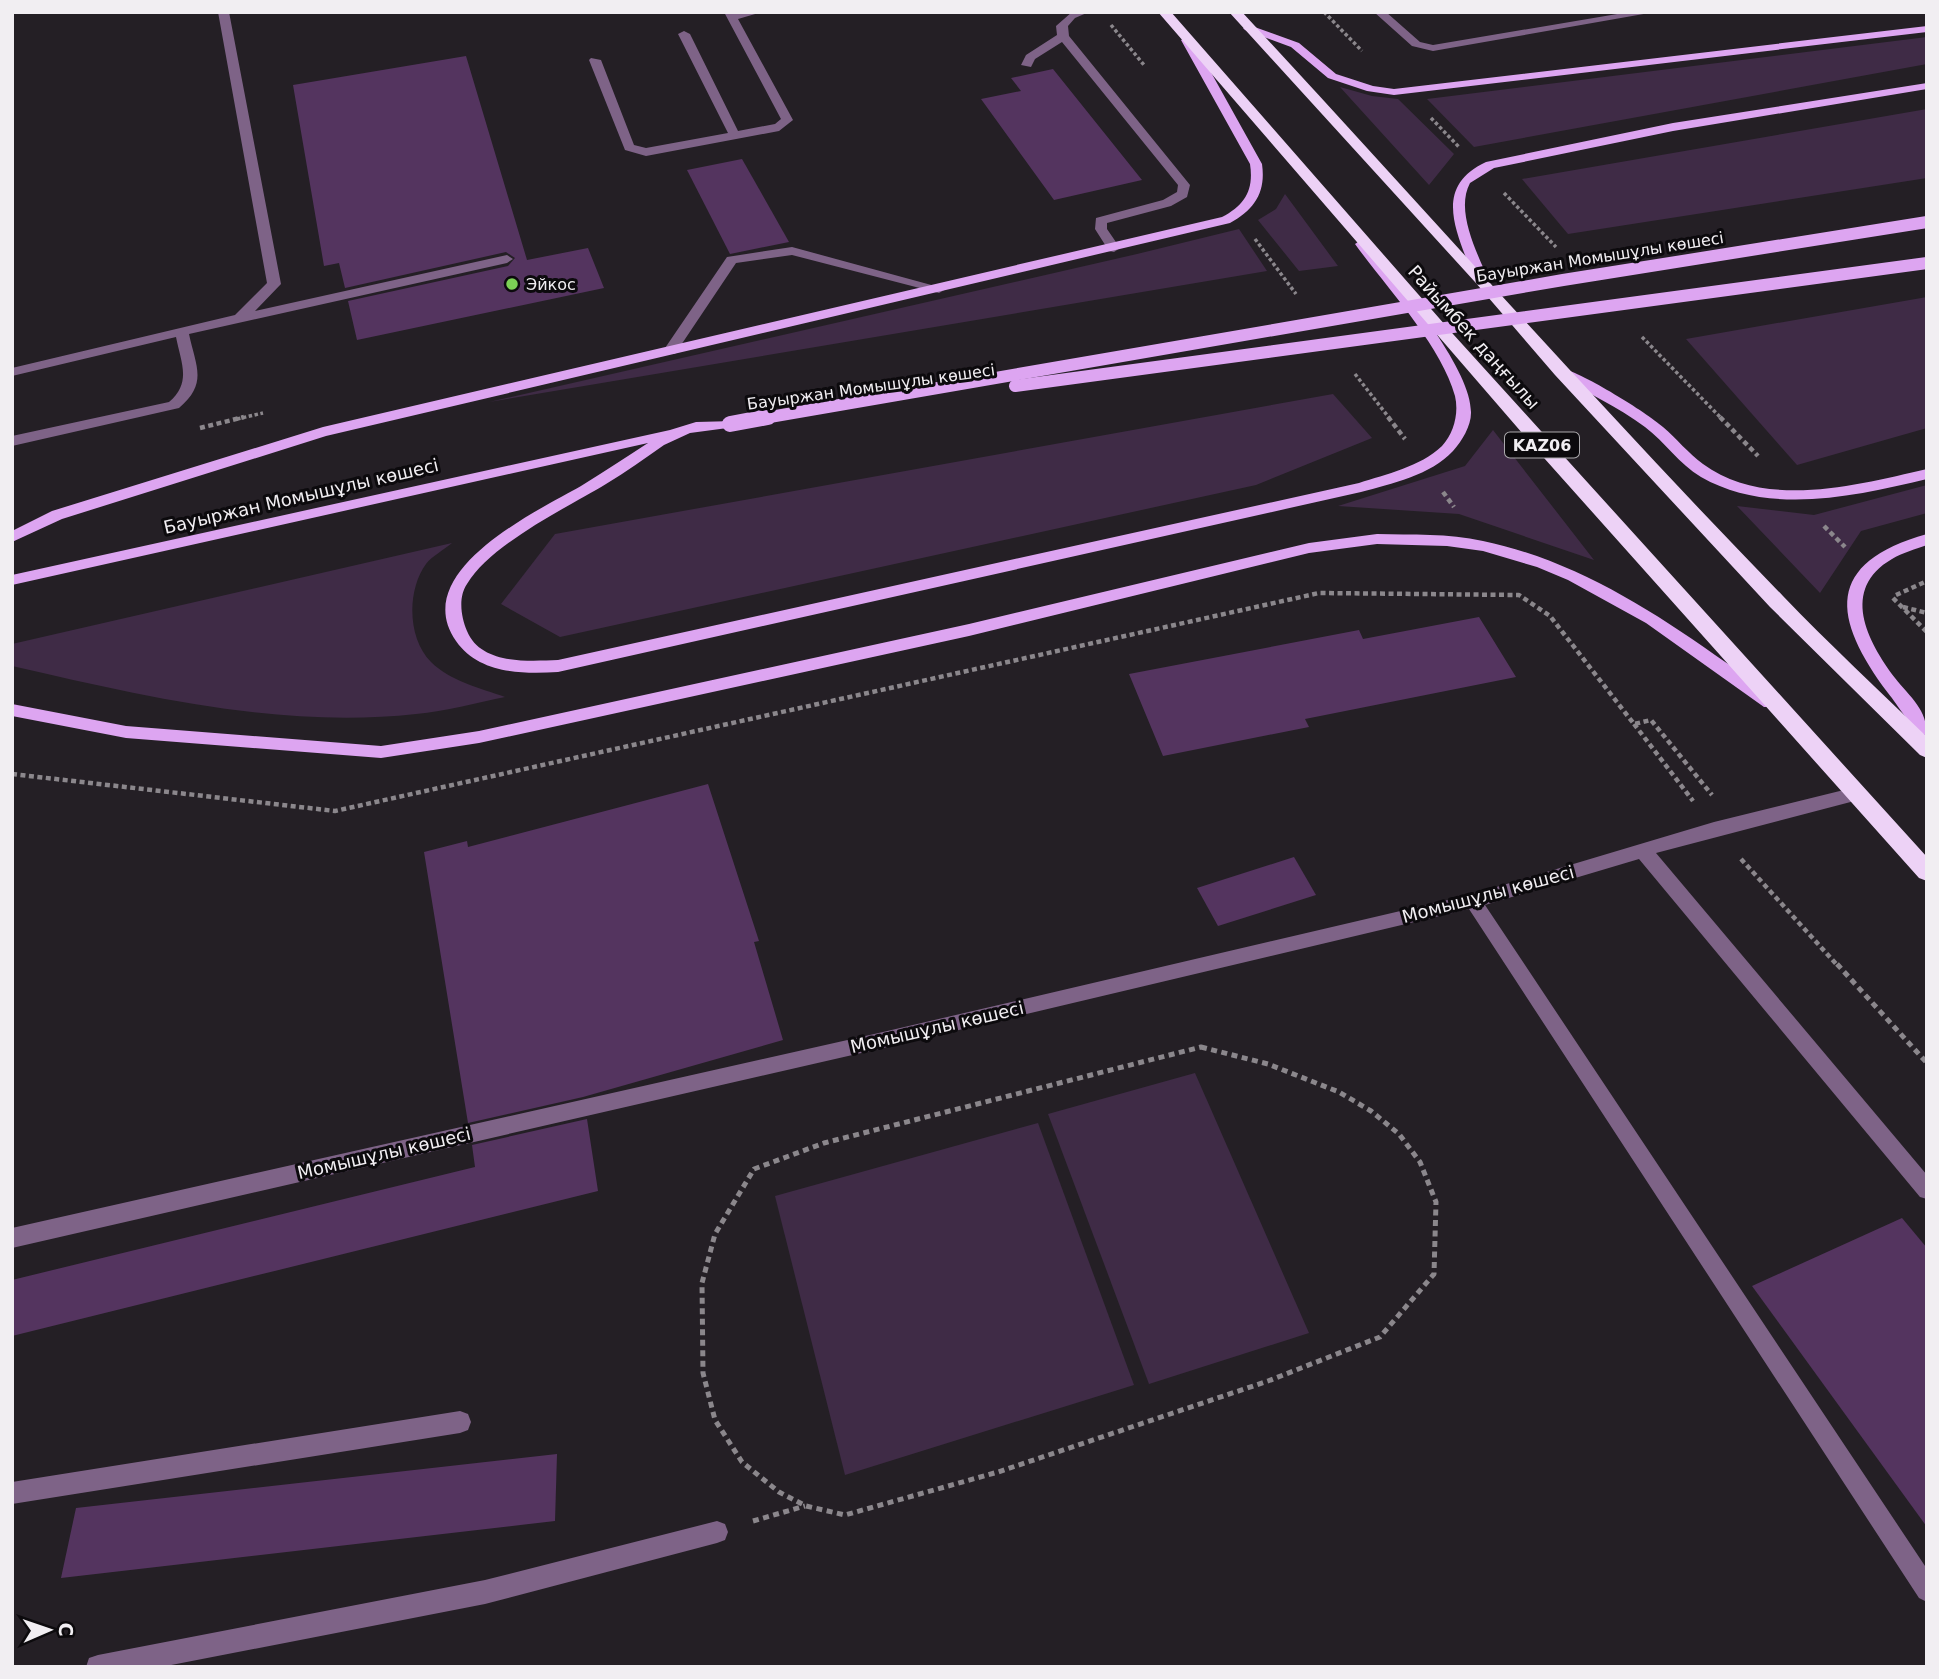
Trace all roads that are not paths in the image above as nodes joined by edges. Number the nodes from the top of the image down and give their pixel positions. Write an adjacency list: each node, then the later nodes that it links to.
1 (223, 12): 25 (street)
2 (757, 12): 8 (street)
3 (1084, 12): 12 (street)
4 (1164, 12): 13 (highway, Райымбек даңғылы / KАZ06)
5 (1235, 12): 9 (highway)
6 (1379, 12): 7 (street)
7 (1650, 12)
8 (730, 15): 17 (street)
9 (1249, 28): 10 (main road); 23 (highway)
10 (1927, 29)
11 (684, 34): 17 (street)
12 (1063, 36): 15 (street); 20 (street)
13 (1187, 40): 19 (highway, Райымбек даңғылы / KАZ06); 20 (main road)
14 (595, 61): 17 (street)
15 (1027, 65)
16 (1927, 86): 23 (main road)
17 (736, 136)
18 (1927, 222): 30 (main road, Бауыржан Момышұлы көшесі, bridge)
19 (1349, 227): 31 (main road); 37 (highway, Райымбек даңғылы / KАZ06)
20 (1114, 248): 24 (main road)
21 (507, 259): 25 (street)
22 (1927, 263): 30 (main road, Бауыржан Момышұлы көшесі, bridge)
23 (1481, 279): 28 (highway)
24 (939, 289): 27 (main road); 27 (street)
25 (240, 318): 26 (street)
26 (182, 332): 29 (street); 32 (street)
27 (670, 351): 34 (main road)
28 (1562, 371): 33 (main road); 40 (highway)
29 (12, 372)
30 (730, 424): 31 (main road, Бауыржан Момышұлы көшесі)
31 (679, 431): 36 (main road, Бауыржан Момышұлы көшесі)
32 (12, 440)
33 (1927, 474)
34 (12, 537)
35 (1927, 539): 39 (main road)
36 (12, 580)
37 (1775, 707): 38 (main road); 41 (highway, Райымбек даңғылы / KАZ06)
38 (12, 710)
39 (1927, 730)
40 (1927, 750)
41 (1856, 794): 42 (street, Момышұлы көшесі); 43 (highway, Райымбек даңғылы / KАZ06)
42 (1643, 851): 44 (street, Момышұлы көшесі); 45 (street)
43 (1927, 872)
44 (1473, 901): 46 (street, Момышұлы көшесі); 50 (street)
45 (1927, 1190)
46 (12, 1238)
47 (460, 1422): 48 (street)
48 (12, 1493)
49 (717, 1532): 51 (street)
50 (1927, 1590)
51 (98, 1667)

